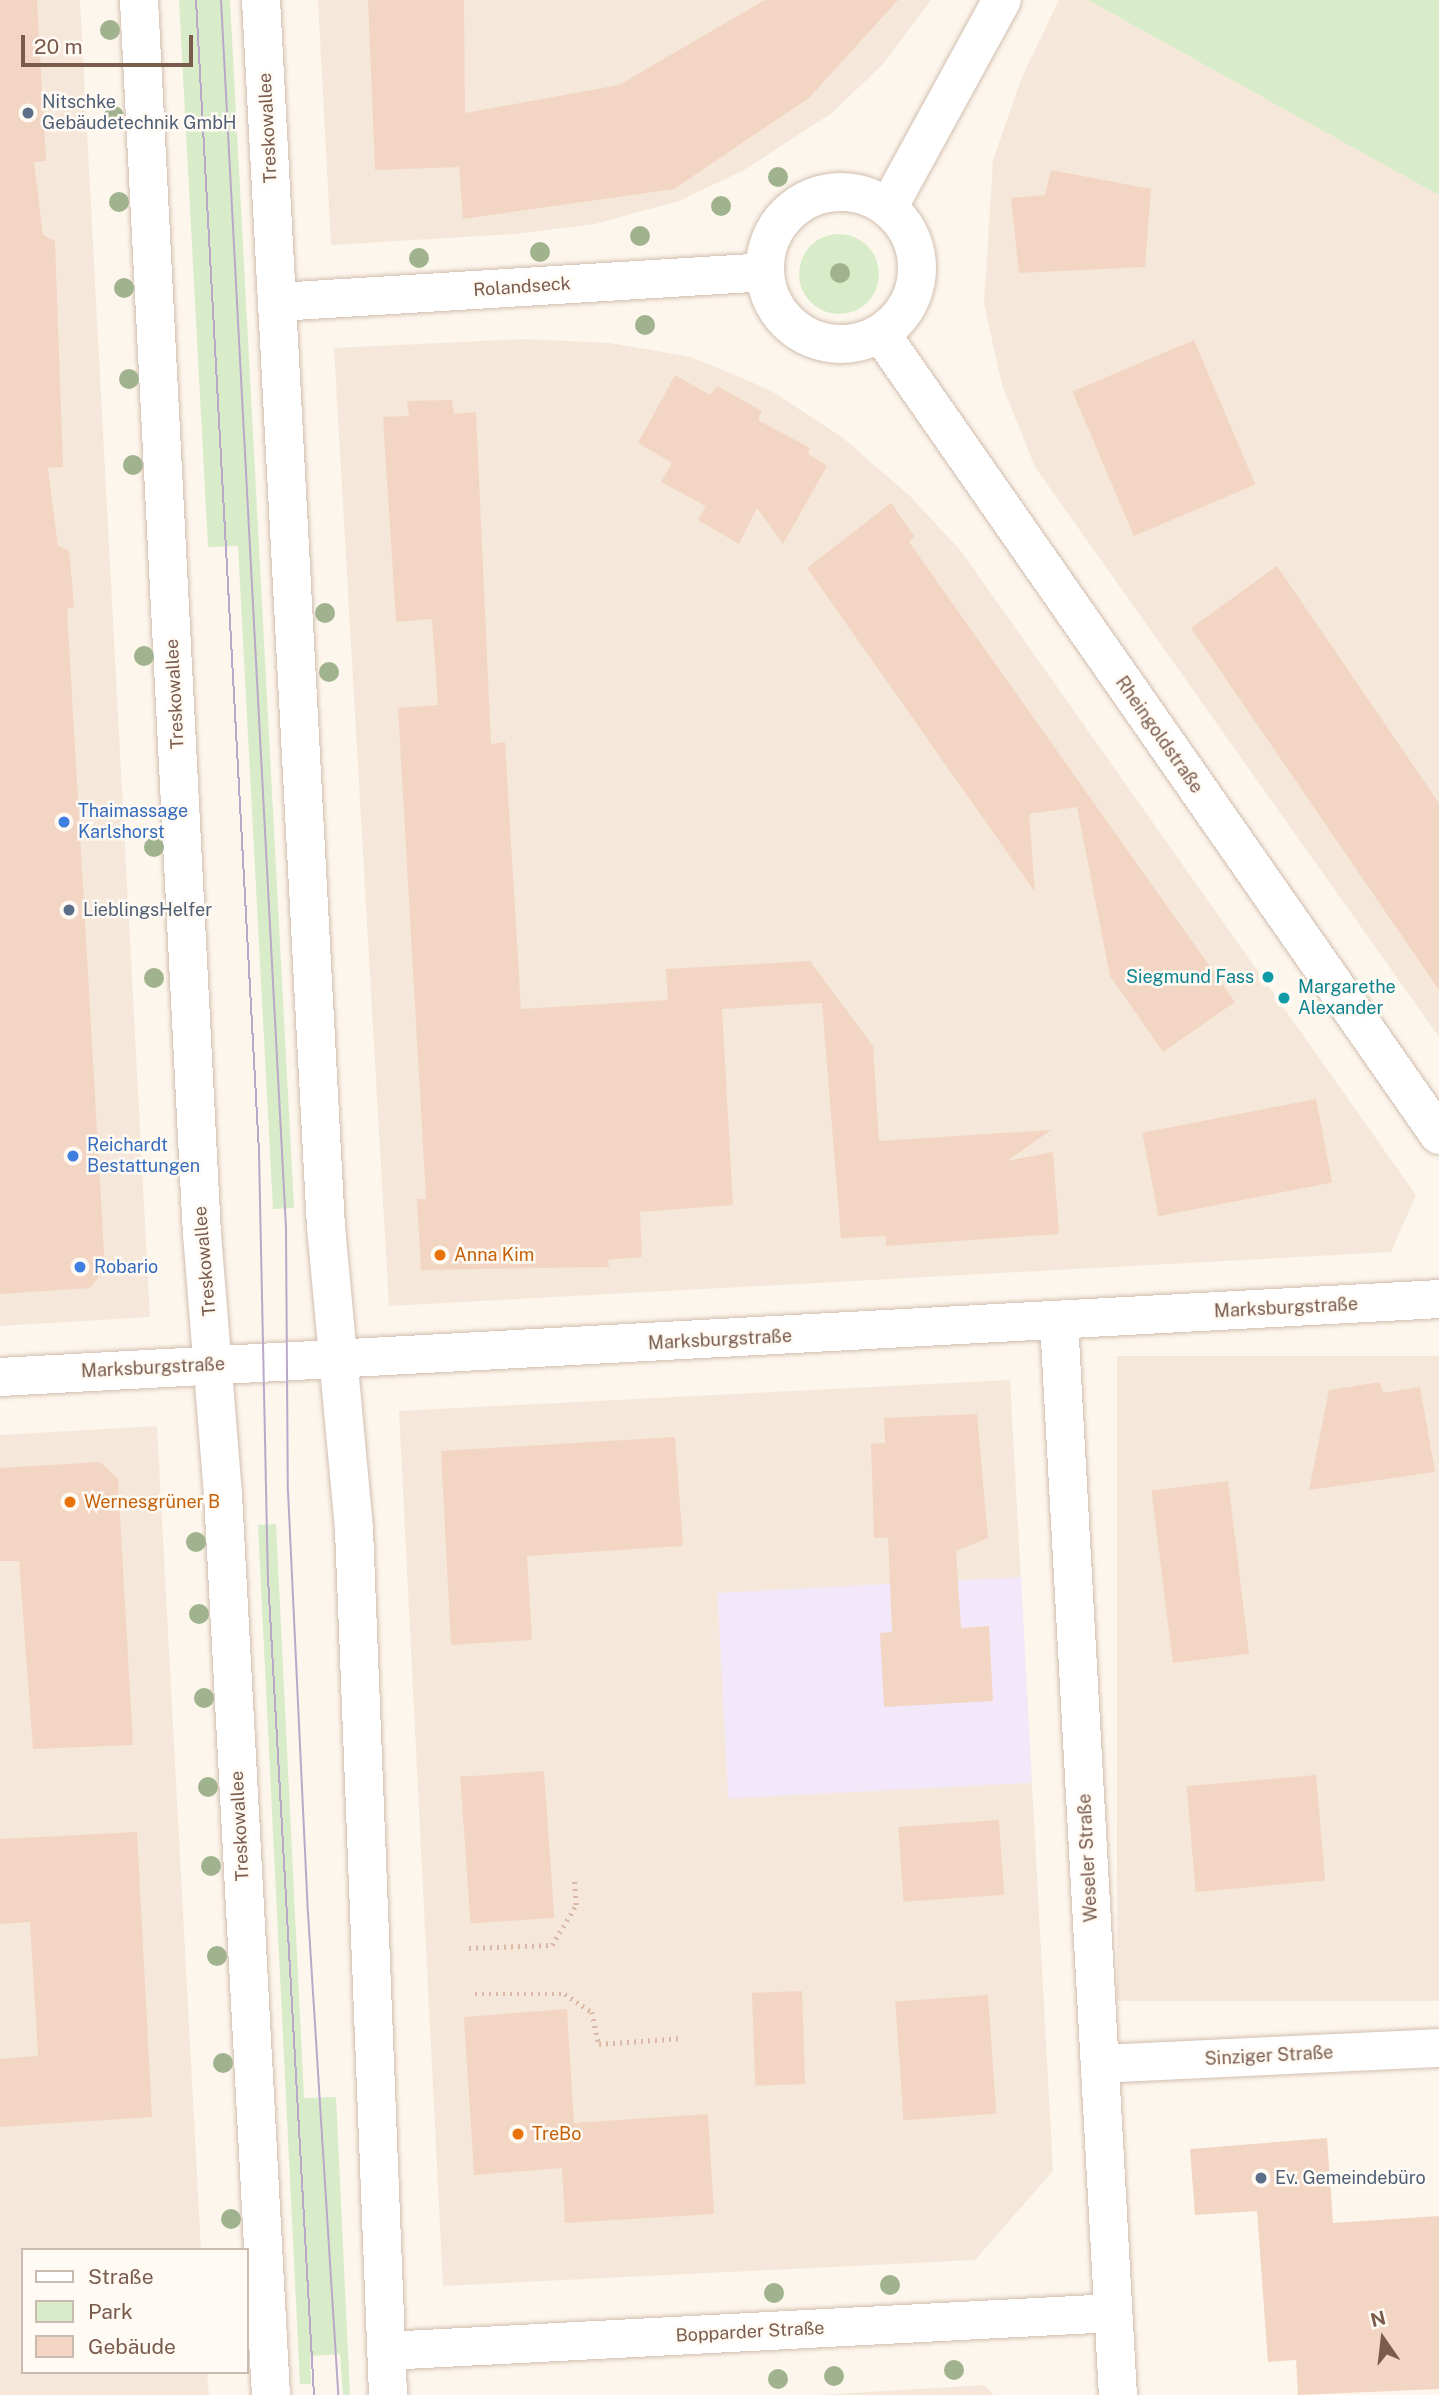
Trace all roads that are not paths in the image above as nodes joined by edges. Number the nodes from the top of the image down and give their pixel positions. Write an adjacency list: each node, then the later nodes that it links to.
1 (139, 0): 12 (street, Treskowallee)
2 (261, 0): 6 (street, Treskowallee)
3 (1002, 0): 4 (street)
4 (888, 208): 5 (street); 7 (street)
5 (765, 272): 6 (street, Rolandseck); 7 (street)
6 (278, 302): 11 (street, Treskowallee)
7 (881, 334): 8 (street, Rheingoldstraße)
8 (1439, 1135)
9 (1439, 1299): 10 (street, Marksburgstraße)
10 (1059, 1321): 11 (street, Marksburgstraße); 15 (street, Weseler Straße)
11 (339, 1358): 12 (street, Marksburgstraße); 17 (street, Treskowallee)
12 (214, 1365): 13 (street, Marksburgstraße); 18 (street, Treskowallee)
13 (0, 1377)
14 (1439, 2048): 15 (street, Sinziger Straße)
15 (1100, 2064): 16 (street, Weseler Straße)
16 (1113, 2313): 17 (street, Bopparder Straße); 20 (street, Weseler Straße)
17 (386, 2351): 19 (street, Treskowallee)
18 (271, 2395)
19 (388, 2395)
20 (1118, 2395)

